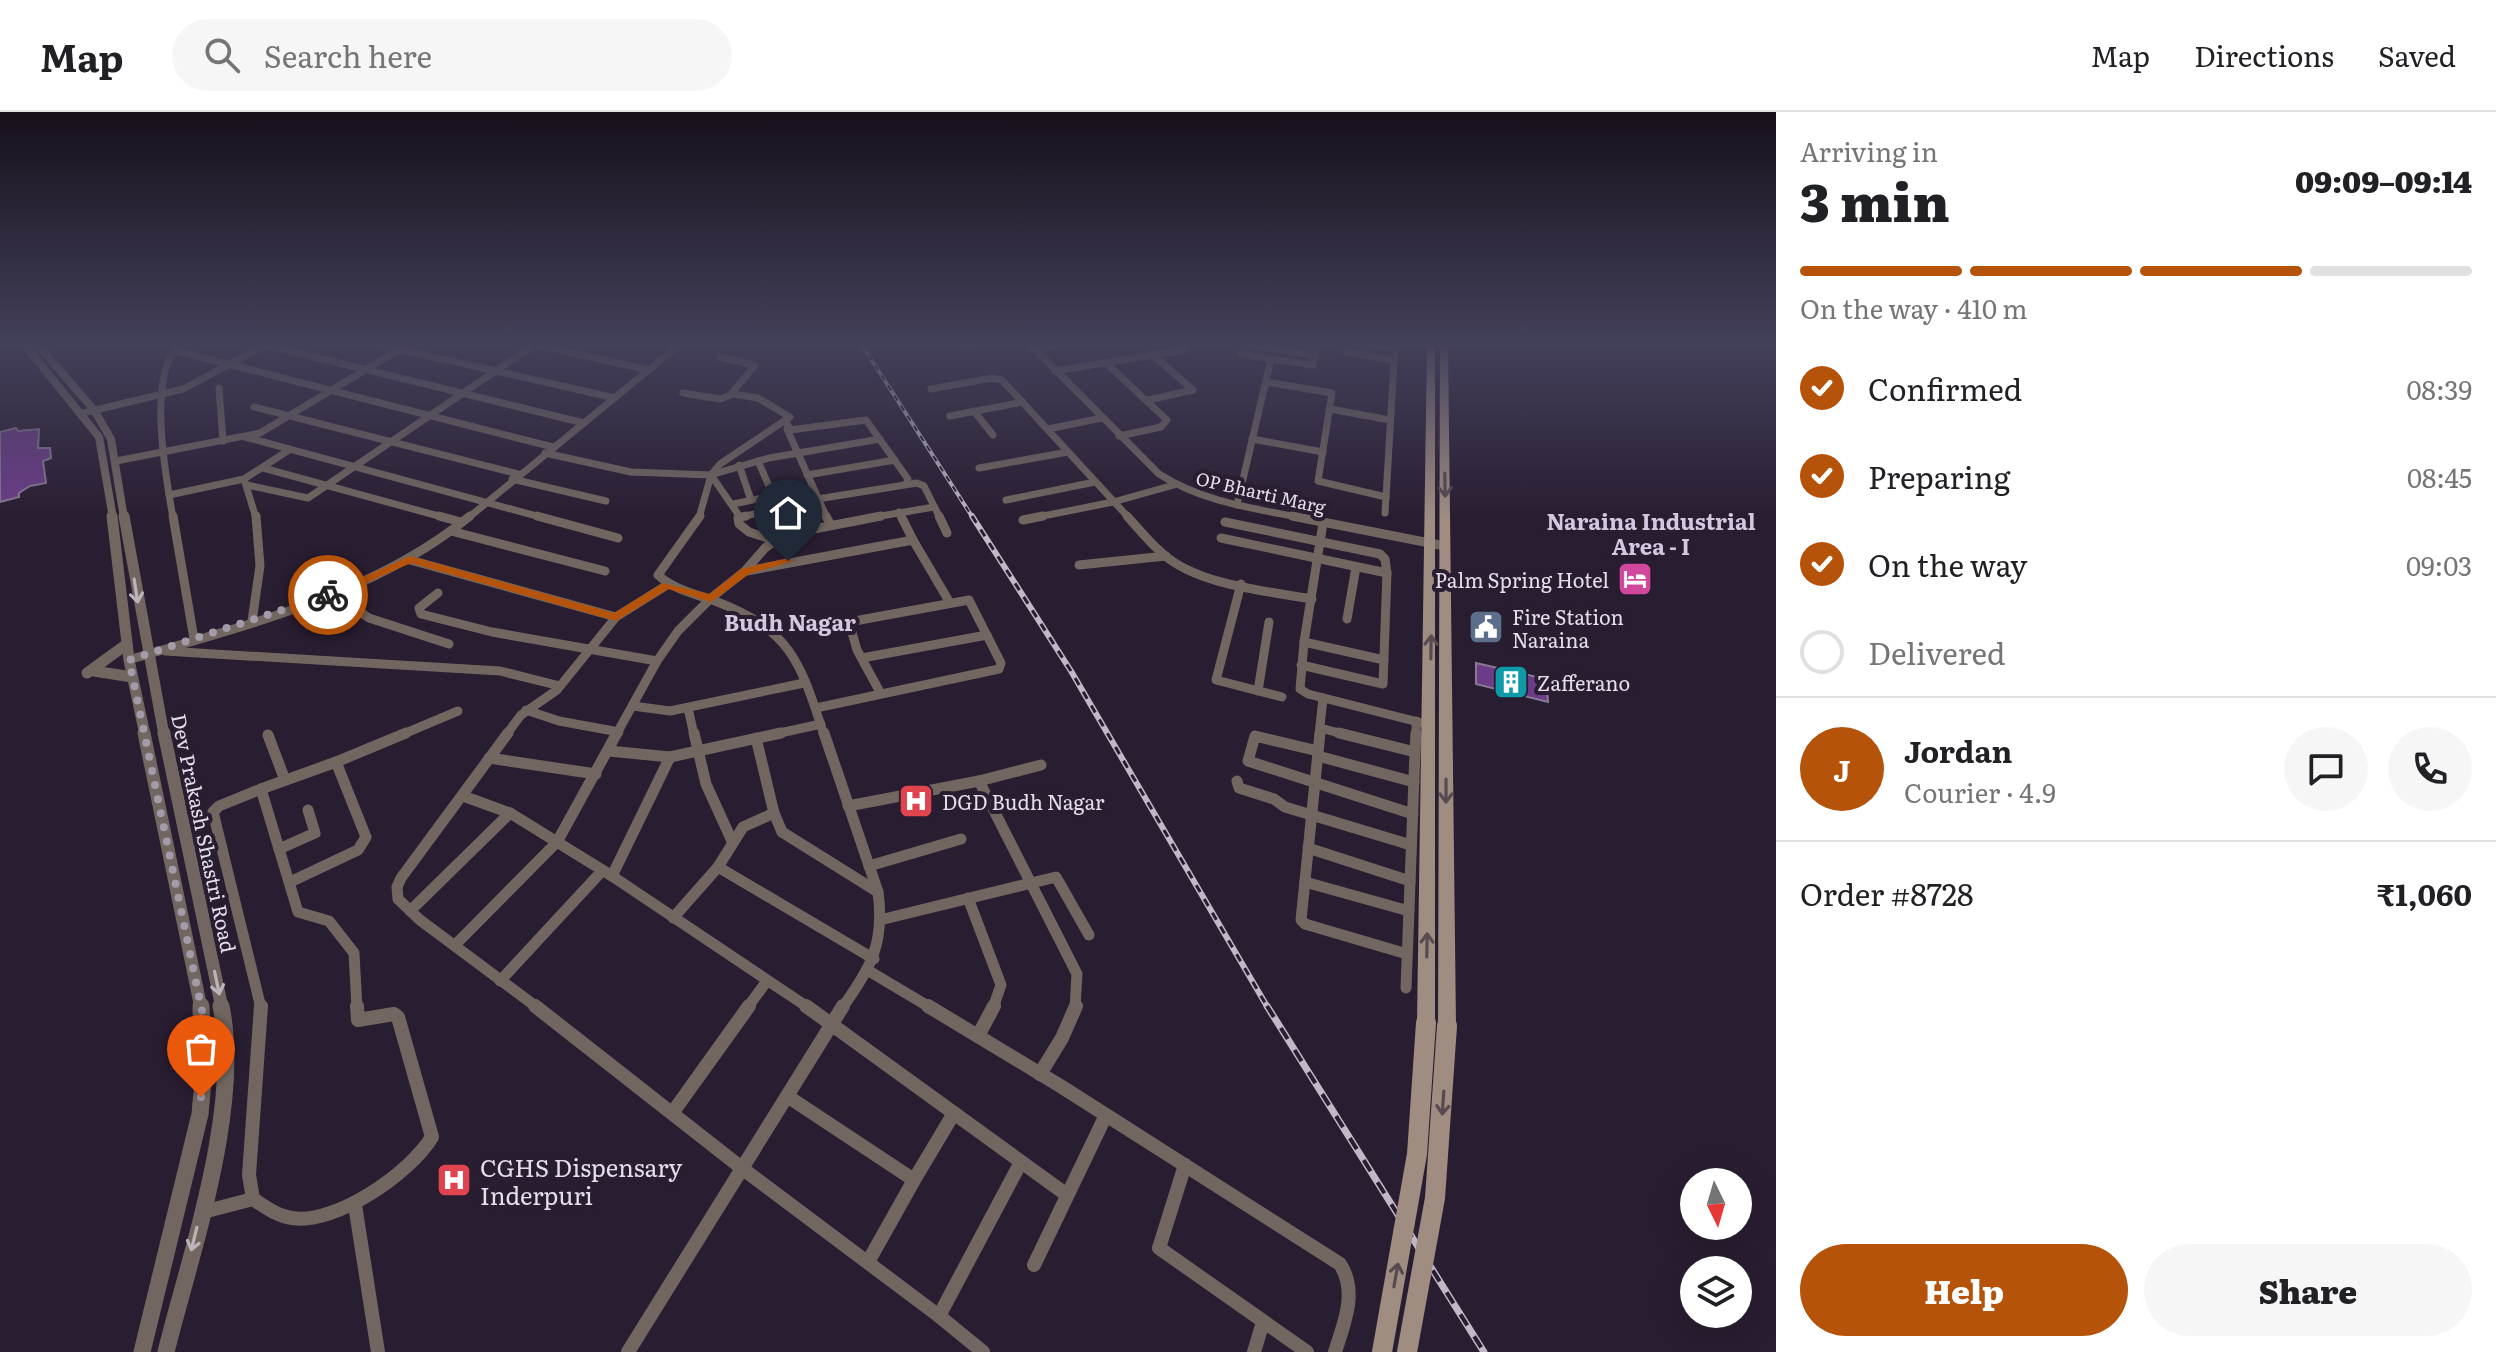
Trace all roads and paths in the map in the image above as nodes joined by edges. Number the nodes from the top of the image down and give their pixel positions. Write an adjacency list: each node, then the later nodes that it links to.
1 (80, 403): 23 (street, Dev Prakash Shastri Road)
2 (82, 403): 23 (street, Dev Prakash Shastri Road)
3 (126, 403): 23 (street)
4 (162, 403): 44 (street)
5 (220, 403): 38 (street)
6 (313, 403): 26 (street)
7 (380, 403): 25 (street)
8 (449, 403): 25 (street)
9 (500, 403): 30 (street)
10 (609, 403): 30 (street)
11 (768, 403): 31 (street)
12 (1018, 403): 24 (street)
13 (1024, 403): 32 (street)
14 (1087, 403): 28 (street, OP Bharti Marg)
15 (1151, 403): 34 (street)
16 (1261, 403): 37 (street)
17 (1330, 403): 22 (street)
18 (1391, 403): 29 (street)
19 (1433, 403): 89 (main road)
20 (1443, 403): 89 (main road, one-way to 89)
21 (254, 407): 26 (street)
22 (1330, 409): 29 (street); 43 (street)
23 (88, 411): 47 (street, Dev Prakash Shastri Road); 112 (street, Dev Prakash Shastri Road)
24 (974, 411): 27 (street); 33 (street)
25 (430, 415): 39 (street); 41 (street)
26 (294, 416): 35 (street); 39 (street)
27 (950, 416)
28 (1102, 418): 32 (street); 34 (street, OP Bharti Marg)
29 (1390, 420): 64 (street)
30 (584, 423): 41 (street)
31 (786, 425): 36 (street); 45 (street); 53 (street)
32 (1048, 429): 42 (street)
33 (993, 435)
34 (1119, 436): 59 (street, OP Bharti Marg)
35 (245, 437): 38 (street); 40 (street)
36 (880, 439): 45 (street); 46 (street)
37 (1252, 439): 43 (street); 72 (street)
38 (223, 441): 44 (street)
39 (391, 441): 51 (street); 55 (street)
40 (289, 450): 50 (street); 51 (street)
41 (549, 450): 53 (street); 55 (street)
42 (1068, 452): 52 (street); 57 (street)
43 (1323, 452): 64 (street)
44 (162, 453): 47 (street); 62 (street)
45 (797, 453): 48 (street); 54 (street)
46 (895, 460): 54 (street); 58 (street)
47 (116, 461): 115 (street, Dev Prakash Shastri Road, one-way to 115)
48 (758, 461): 49 (street); 63 (street)
49 (739, 465): 53 (street); 66 (street)
50 (263, 468): 56 (street); 60 (street)
51 (352, 468): 60 (street); 70 (street)
52 (979, 468)
53 (711, 475): 71 (street); 99 (street)
54 (807, 475): 61 (street)
55 (515, 477): 68 (street); 70 (street)
56 (245, 482): 60 (street); 62 (street); 107 (street)
57 (1095, 482): 67 (street); 69 (street)
58 (906, 484): 65 (street); 73 (street)
59 (1174, 485): 69 (street); 72 (street, OP Bharti Marg)
60 (327, 486): 78 (street)
61 (813, 488): 63 (street); 65 (street)
62 (169, 495): 110 (street)
63 (773, 495): 66 (street)
64 (1386, 497): 75 (street)
65 (819, 498): 76 (street); 81 (street)
66 (751, 500): 71 (street)
67 (1006, 500)
68 (606, 501)
69 (1113, 502): 77 (street); 90 (street)
70 (483, 504): 78 (street); 84 (street)
71 (733, 504): 76 (street)
72 (1237, 505): 80 (street, OP Bharti Marg)
73 (934, 507): 74 (street); 83 (street)
74 (899, 512): 81 (street); 87 (street)
75 (1385, 513)
76 (740, 517): 86 (street)
77 (1023, 520)
78 (461, 522): 82 (street)
79 (1225, 522): 88 (street)
80 (1323, 523): 88 (street); 89 (street, OP Bharti Marg)
81 (830, 524): 86 (street)
82 (451, 531): 92 (street); 95 (street)
83 (947, 533)
84 (618, 538)
85 (1221, 538): 91 (street)
86 (774, 540): 96 (street)
87 (913, 540): 96 (street); 104 (street)
88 (1320, 542): 91 (street); 97 (street)
89 (1439, 544): 133 (main road, one-way to 89); 188 (main road, one-way to 188)
90 (1166, 556): 93 (street); 98 (street)
91 (1317, 559): 94 (street); 103 (street)
92 (410, 560): 101 (street); 105 (street)
93 (1079, 565)
94 (1356, 567): 97 (street); 106 (street)
95 (605, 571)
96 (745, 571): 102 (street)
97 (1387, 573): 118 (street)
98 (1241, 584): 103 (street); 124 (street)
99 (667, 585): 102 (street); 105 (street)
100 (438, 593): 114 (street)
101 (333, 594): 107 (street); 113 (street)
102 (711, 598): 119 (street); 122 (street)
103 (1312, 599): 111 (street)
104 (950, 603): 109 (street); 116 (street)
105 (616, 617): 114 (street)
106 (1347, 619)
107 (252, 621): 110 (street)
108 (1269, 622): 124 (street)
109 (987, 635): 116 (street); 125 (street)
110 (194, 639): 115 (street)
111 (1304, 642): 118 (street); 120 (street)
112 (127, 644): 117 (street, Dev Prakash Shastri Road); 121 (street)
113 (449, 644)
114 (589, 648): 119 (street); 123 (street)
115 (153, 652): 117 (street); 123 (street); 202 (street, Dev Prakash Shastri Road, one-way to 202)
116 (862, 658): 125 (street)
117 (129, 660): 121 (street, Dev Prakash Shastri Road)
118 (1384, 660): 120 (street)
119 (657, 661): 128 (street)
120 (1301, 665): 127 (street)
121 (132, 677): 207 (street, Dev Prakash Shastri Road)
122 (804, 683): 129 (street); 130 (street)
123 (560, 686): 131 (street)
124 (1258, 691): 126 (street)
125 (881, 694): 130 (street)
126 (1282, 697)
127 (1323, 698): 133 (street); 135 (street)
128 (633, 706): 129 (street); 136 (street)
129 (688, 708): 140 (street)
130 (816, 708): 134 (street)
131 (526, 710): 136 (street); 144 (street)
132 (458, 711): 145 (street)
133 (1423, 723): 141 (street); 188 (main road, one-way to 133)
134 (821, 724): 138 (street); 155 (street)
135 (1320, 728): 141 (street); 142 (street)
136 (619, 732): 139 (street)
137 (268, 735): 148 (street)
138 (756, 738): 140 (street); 158 (street)
139 (609, 751): 143 (street); 147 (street)
140 (698, 751): 143 (street); 162 (street)
141 (1415, 752): 151 (street)
142 (1318, 754): 151 (street); 152 (street); 152 (street)
143 (670, 757): 169 (street)
144 (489, 758): 147 (street); 154 (street)
145 (336, 762): 148 (street); 171 (street)
146 (1041, 765): 149 (street)
147 (596, 774): 163 (street)
148 (285, 780): 153 (street)
149 (979, 781): 155 (street); 172 (street)
150 (1237, 781): 160 (street)
151 (1414, 782): 159 (street)
152 (1315, 784): 159 (street); 160 (street)
153 (261, 789): 166 (street); 200 (street)
154 (463, 796): 157 (street); 176 (street)
155 (848, 806): 167 (street)
156 (308, 810): 166 (street)
157 (510, 813): 163 (street); 176 (street)
158 (774, 813): 162 (street); 174 (street)
159 (1413, 814): 164 (street)
160 (1311, 815): 164 (street); 165 (street)
161 (961, 839): 167 (street)
162 (732, 841): 168 (street)
163 (557, 842): 169 (street); 181 (street)
164 (1411, 845): 170 (street)
165 (1308, 848): 170 (street); 173 (street)
166 (279, 849): 171 (street)
167 (869, 866): 174 (street)
168 (718, 867): 178 (street); 183 (street)
169 (607, 873): 178 (street); 184 (street)
170 (1410, 881): 177 (street)
171 (290, 882): 201 (street)
172 (1029, 882): 175 (street); 180 (street); 190 (street)
173 (1305, 882): 177 (street); 182 (street)
174 (878, 892): 179 (street)
175 (968, 898): 179 (street); 189 (street)
176 (410, 911): 181 (street)
177 (1409, 911): 182 (street)
178 (673, 918): 185 (street)
179 (884, 919): 183 (street)
180 (1089, 935)
181 (456, 944): 184 (street)
182 (1407, 954): 186 (street)
183 (872, 965): 187 (street); 189 (street)
184 (500, 981): 192 (street)
185 (767, 981): 187 (street); 192 (street)
186 (1406, 988)
187 (831, 1023): 191 (street); 193 (street)
188 (1437, 1024): 215 (main road, one-way to 188, bridge); 216 (main road, one-way to 216, bridge)
189 (978, 1036): 190 (street)
190 (1040, 1074): 194 (street)
191 (787, 1096): 197 (street); 198 (street)
192 (673, 1112): 197 (street)
193 (954, 1113): 195 (street); 198 (street)
194 (1106, 1115): 196 (street); 199 (street)
195 (1021, 1162): 199 (street); 205 (street)
196 (1185, 1165): 206 (street); 214 (street)
197 (743, 1169): 203 (street); 210 (street)
198 (914, 1180): 203 (street)
199 (1067, 1195): 204 (street)
200 (253, 1199): 201 (street); 202 (street)
201 (355, 1205): 209 (street)
202 (201, 1213): 208 (street, Dev Prakash Shastri Road, one-way to 208)
203 (868, 1262): 205 (street)
204 (1034, 1265)
205 (939, 1316): 211 (street)
206 (1263, 1322): 212 (street); 213 (street)
207 (142, 1352)
208 (166, 1352)
209 (378, 1352)
210 (628, 1352)
211 (983, 1352)
212 (1254, 1352)
213 (1307, 1352)
214 (1335, 1352)
215 (1382, 1352)
216 (1407, 1352)

